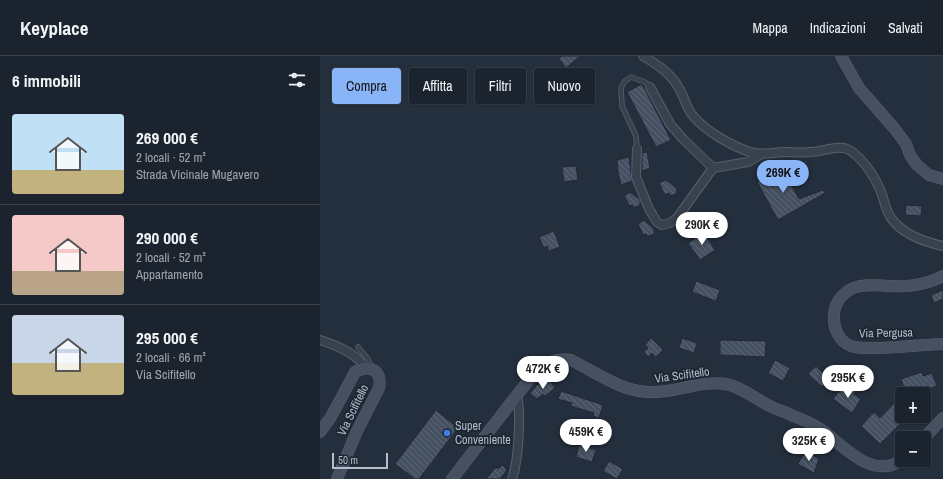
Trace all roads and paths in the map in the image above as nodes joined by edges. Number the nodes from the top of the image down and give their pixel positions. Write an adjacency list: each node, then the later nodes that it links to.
1 (643, 56): 5 (street)
2 (841, 56): 7 (main road)
3 (650, 87): 4 (lane); 6 (street)
4 (636, 149): 6 (street)
5 (760, 155): 6 (street); 8 (street)
6 (712, 168)
7 (943, 179)
8 (943, 246)
9 (943, 276): 11 (main road, Via Pergusa)
10 (320, 340): 13 (street)
11 (943, 344)
12 (358, 347): 13 (lane)
13 (369, 369): 17 (main road, Via Scifitello); 19 (main road, Via Scifitello)
14 (517, 394): 18 (main road, Via Scifitello); 20 (main road, Via Scifitello); 21 (street)
15 (943, 418): 16 (main road)
16 (931, 431)
17 (320, 432)
18 (895, 466)
19 (337, 479)
20 (452, 479)
21 (512, 479)

